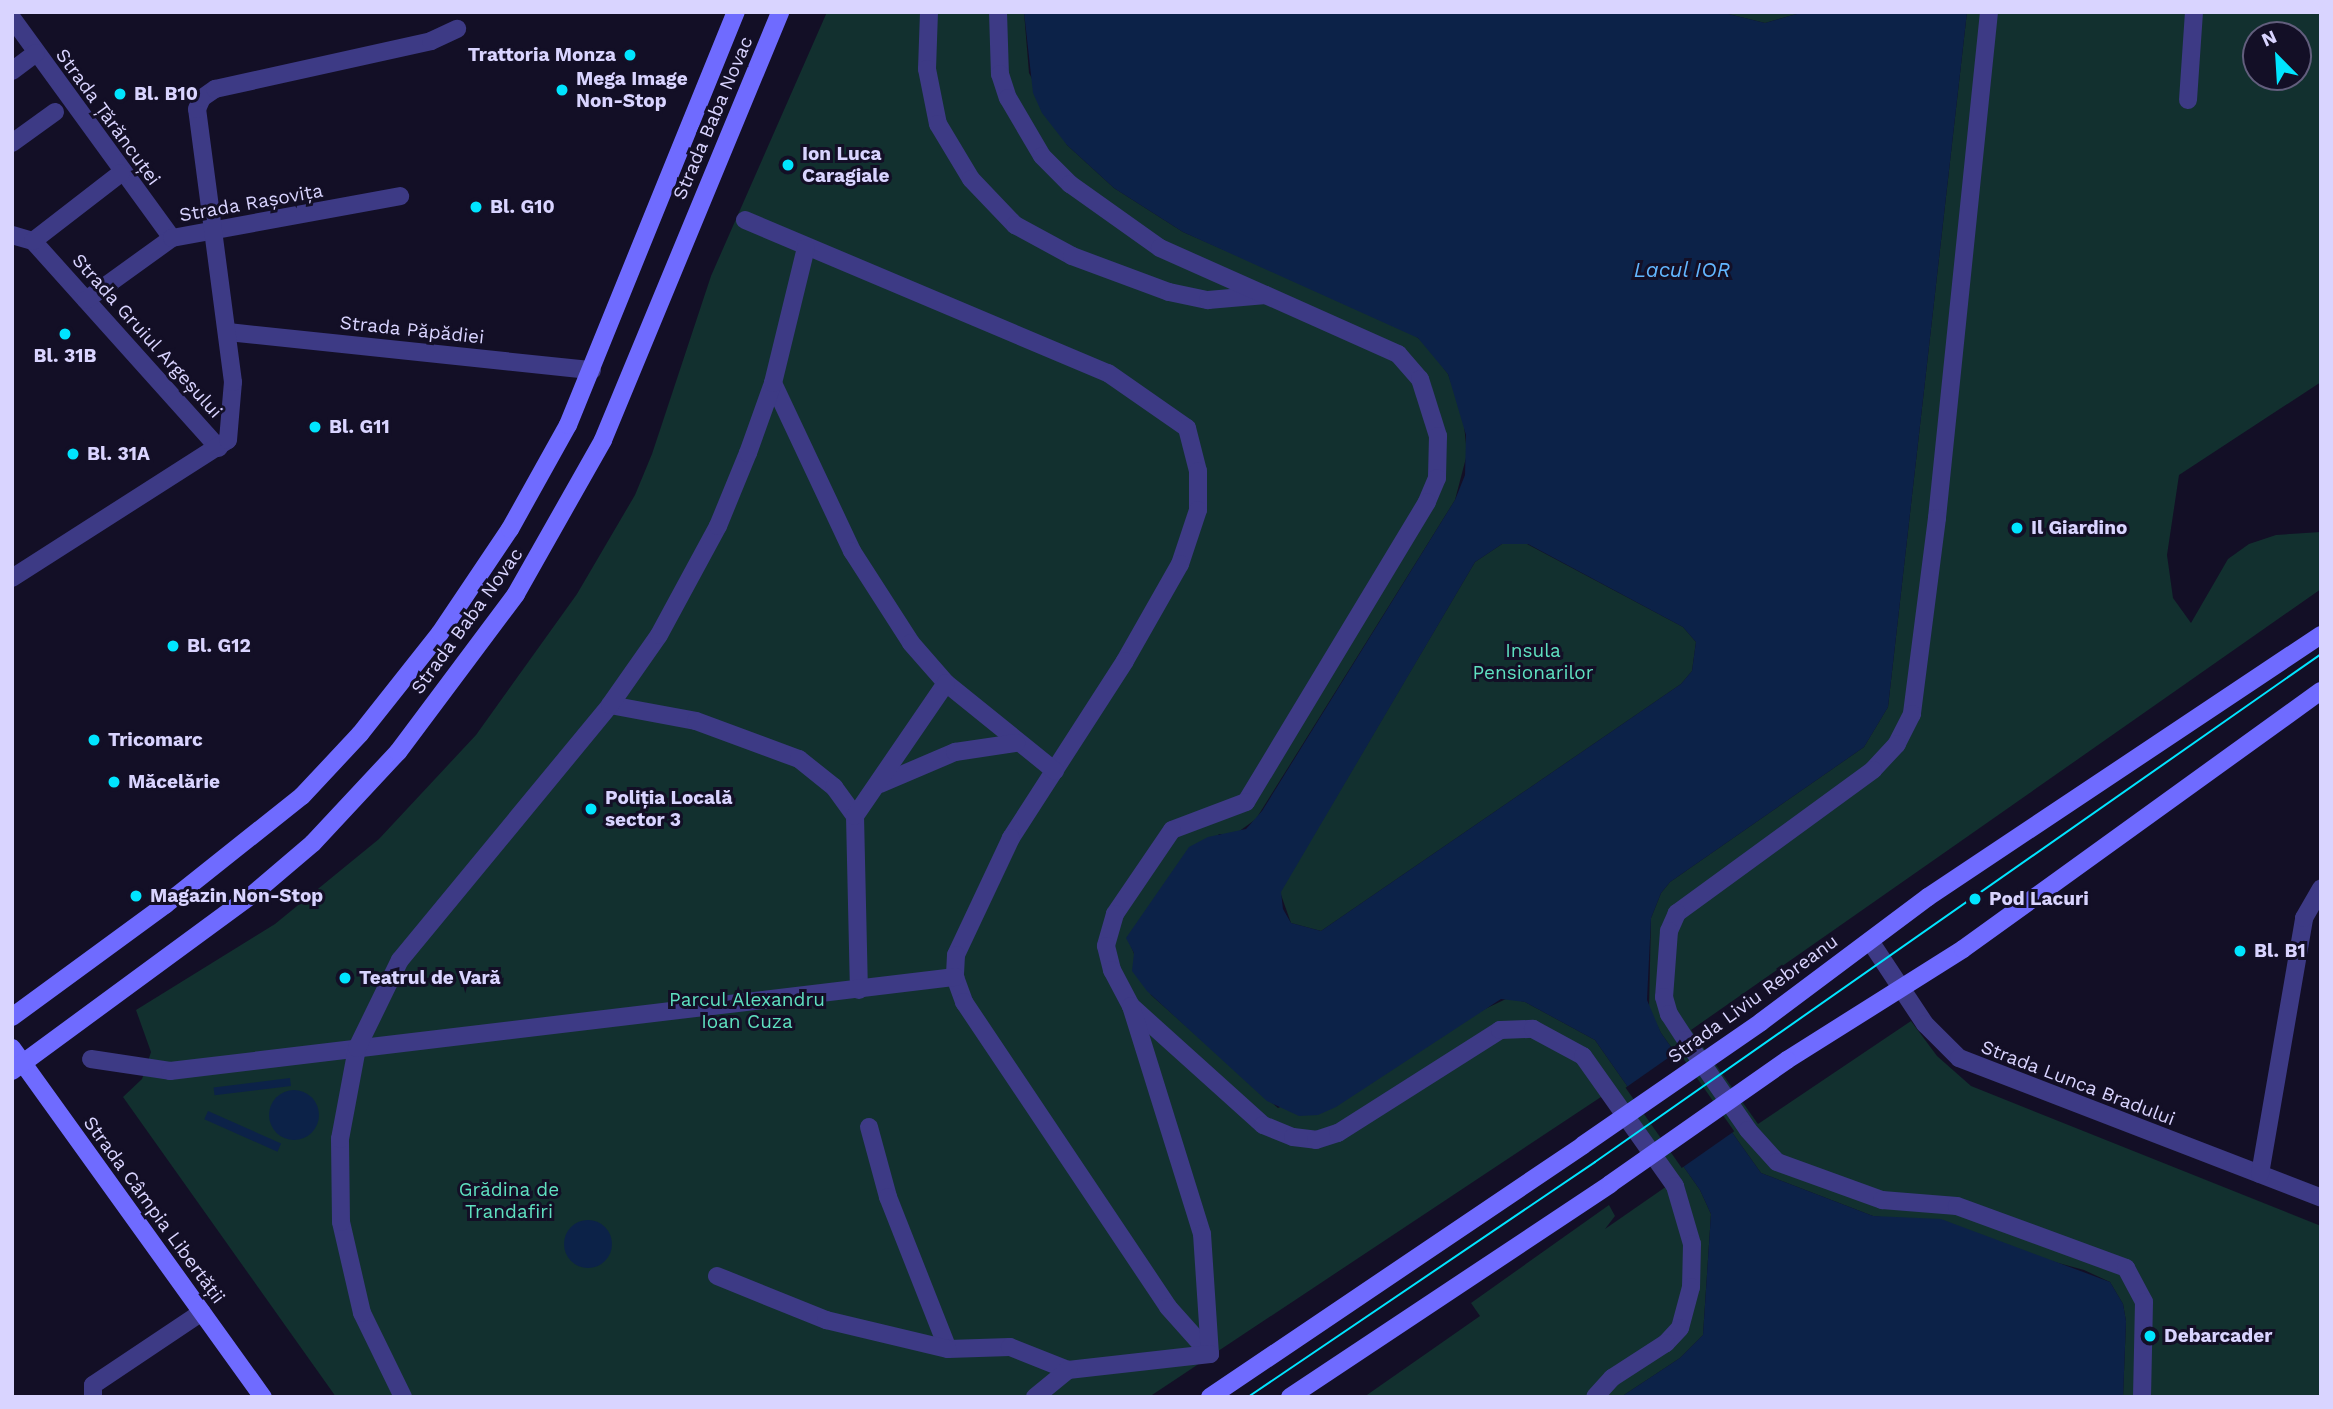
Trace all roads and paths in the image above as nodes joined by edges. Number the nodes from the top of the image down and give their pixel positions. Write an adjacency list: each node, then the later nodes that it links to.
1 (736, 12): 25 (main road, Strada Baba Novac)
2 (780, 12): 47 (main road, Strada Baba Novac)
3 (929, 12): 22 (street)
4 (998, 12): 22 (street)
5 (1989, 12): 63 (street)
6 (2194, 12): 11 (street)
7 (12, 18): 9 (street, Strada Țărăncuței)
8 (457, 29): 17 (street)
9 (36, 54): 10 (street); 14 (street, Strada Țărăncuței)
10 (12, 71)
11 (2188, 100)
12 (55, 112): 13 (street, Strada Țărăncuței)
13 (12, 143)
14 (121, 173): 19 (street, Strada Țărăncuței); 20 (street)
15 (400, 196): 17 (street, Strada Rașovița)
16 (745, 220): 21 (street)
17 (216, 231): 19 (street, Strada Rașovița); 24 (street)
18 (12, 235): 20 (street)
19 (172, 238): 23 (street, Strada Rașovița)
20 (33, 241): 23 (street, Strada Gruiul Argeșului)
21 (806, 248): 26 (street); 34 (street)
22 (1269, 295): 42 (street)
23 (86, 300): 27 (street, Strada Gruiul Argeșului)
24 (228, 332): 25 (street, Strada Păpădiei); 27 (street)
25 (592, 370): 43 (main road, Strada Baba Novac)
26 (773, 383): 30 (street); 32 (street)
27 (219, 448): 28 (street, Strada Gruiul Argeșului)
28 (12, 578)
29 (2321, 635): 38 (main road, Strada Liviu Rebreanu)
30 (946, 683): 33 (street); 35 (street)
31 (2321, 691): 40 (main road)
32 (610, 705): 36 (street); 45 (street)
33 (1016, 743): 34 (street); 35 (street)
34 (1055, 771): 39 (street)
35 (880, 784): 36 (street)
36 (855, 816): 41 (street)
37 (2321, 888): 49 (street)
38 (1870, 941): 40 (street, Strada Lunca Bradului); 60 (main road, Strada Liviu Rebreanu, bridge)
39 (955, 977): 41 (street); 54 (street)
40 (1901, 989): 49 (street, Strada Lunca Bradului); 61 (main road, bridge)
41 (859, 990): 45 (street)
42 (1131, 1006): 54 (street); 62 (street)
43 (12, 1017)
44 (12, 1048): 47 (main road, Strada Câmpia Libertății)
45 (357, 1048): 46 (street); 58 (street)
46 (91, 1059)
47 (18, 1068): 52 (main road, Strada Câmpia Libertății)
48 (869, 1127): 53 (street)
49 (2260, 1174): 50 (street, Strada Lunca Bradului)
50 (2321, 1198)
51 (717, 1276): 53 (street)
52 (202, 1312): 56 (street); 57 (main road, Strada Câmpia Libertății)
53 (948, 1349): 55 (street)
54 (1210, 1354): 55 (street)
55 (1068, 1370): 59 (street)
56 (93, 1397)
57 (262, 1397)
58 (403, 1397)
59 (1035, 1397)
60 (1210, 1397)
61 (1290, 1397)
62 (1595, 1397)
63 (2142, 1397)

